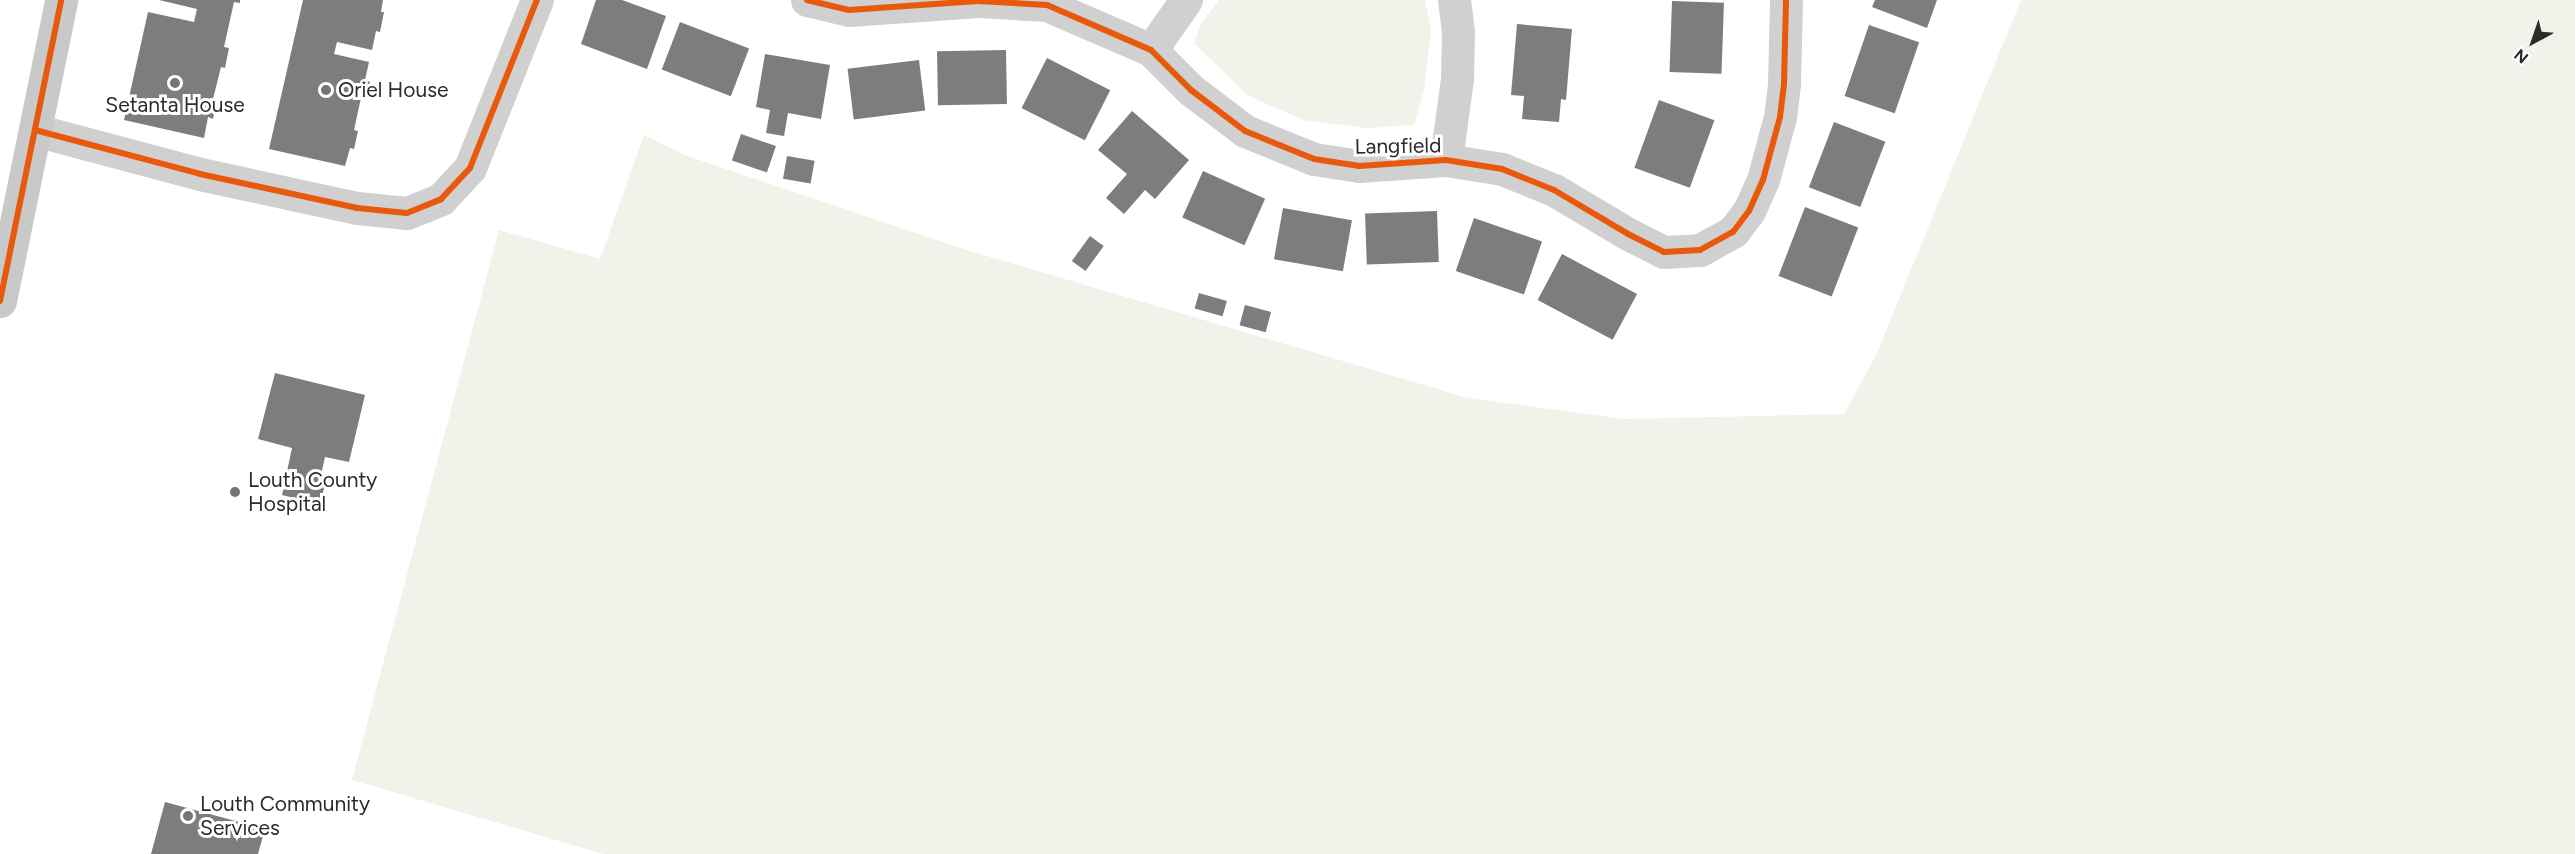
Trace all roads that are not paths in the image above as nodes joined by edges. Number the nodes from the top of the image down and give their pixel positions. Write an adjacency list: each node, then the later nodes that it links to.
1 (61, 0): 9 (main road)
2 (537, 0): 9 (street)
3 (807, 0): 7 (street, Langfield)
4 (1186, 0): 8 (street)
5 (1454, 0): 10 (street, Langfield)
6 (1786, 0): 10 (street, Langfield)
7 (895, 4): 8 (street, Langfield)
8 (1151, 50): 10 (street, Langfield)
9 (35, 130): 11 (main road)
10 (1446, 160)
11 (0, 301)

